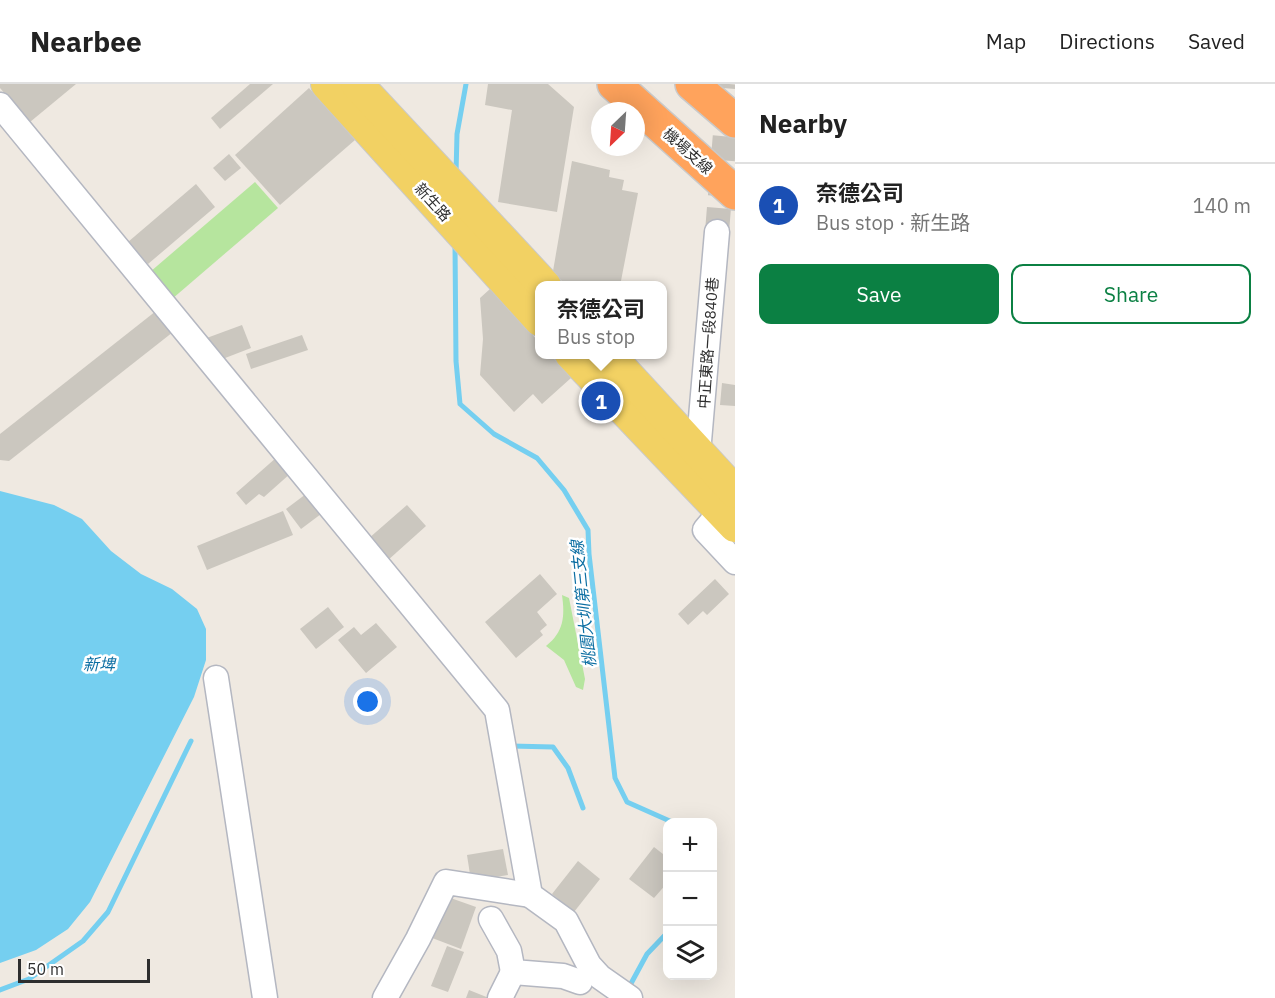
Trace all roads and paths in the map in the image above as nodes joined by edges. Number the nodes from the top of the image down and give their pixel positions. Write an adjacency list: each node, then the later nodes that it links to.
1 (327, 84): 7 (main road, 新生路)
2 (357, 84): 7 (main road, 新生路)
3 (611, 84): 8 (highway, 機場支線)
4 (692, 84): 6 (highway)
5 (0, 105): 19 (street)
6 (735, 121)
7 (415, 165): 10 (main road, 新生路)
8 (735, 193)
9 (717, 232): 15 (street, 中正東路一段840巷)
10 (485, 240): 11 (main road, 新生路); 12 (main road, 新生路)
11 (540, 281)
12 (535, 313)
13 (575, 359): 16 (main road)
14 (613, 359): 15 (main road)
15 (698, 453): 16 (main road)
16 (731, 506): 17 (street)
17 (735, 562)
18 (216, 678): 23 (street)
19 (530, 895): 22 (street); 24 (street)
20 (491, 919): 21 (street)
21 (513, 972): 22 (street); 25 (street)
22 (585, 981): 26 (street)
23 (266, 998)
24 (385, 998)
25 (500, 998)
26 (630, 998)

